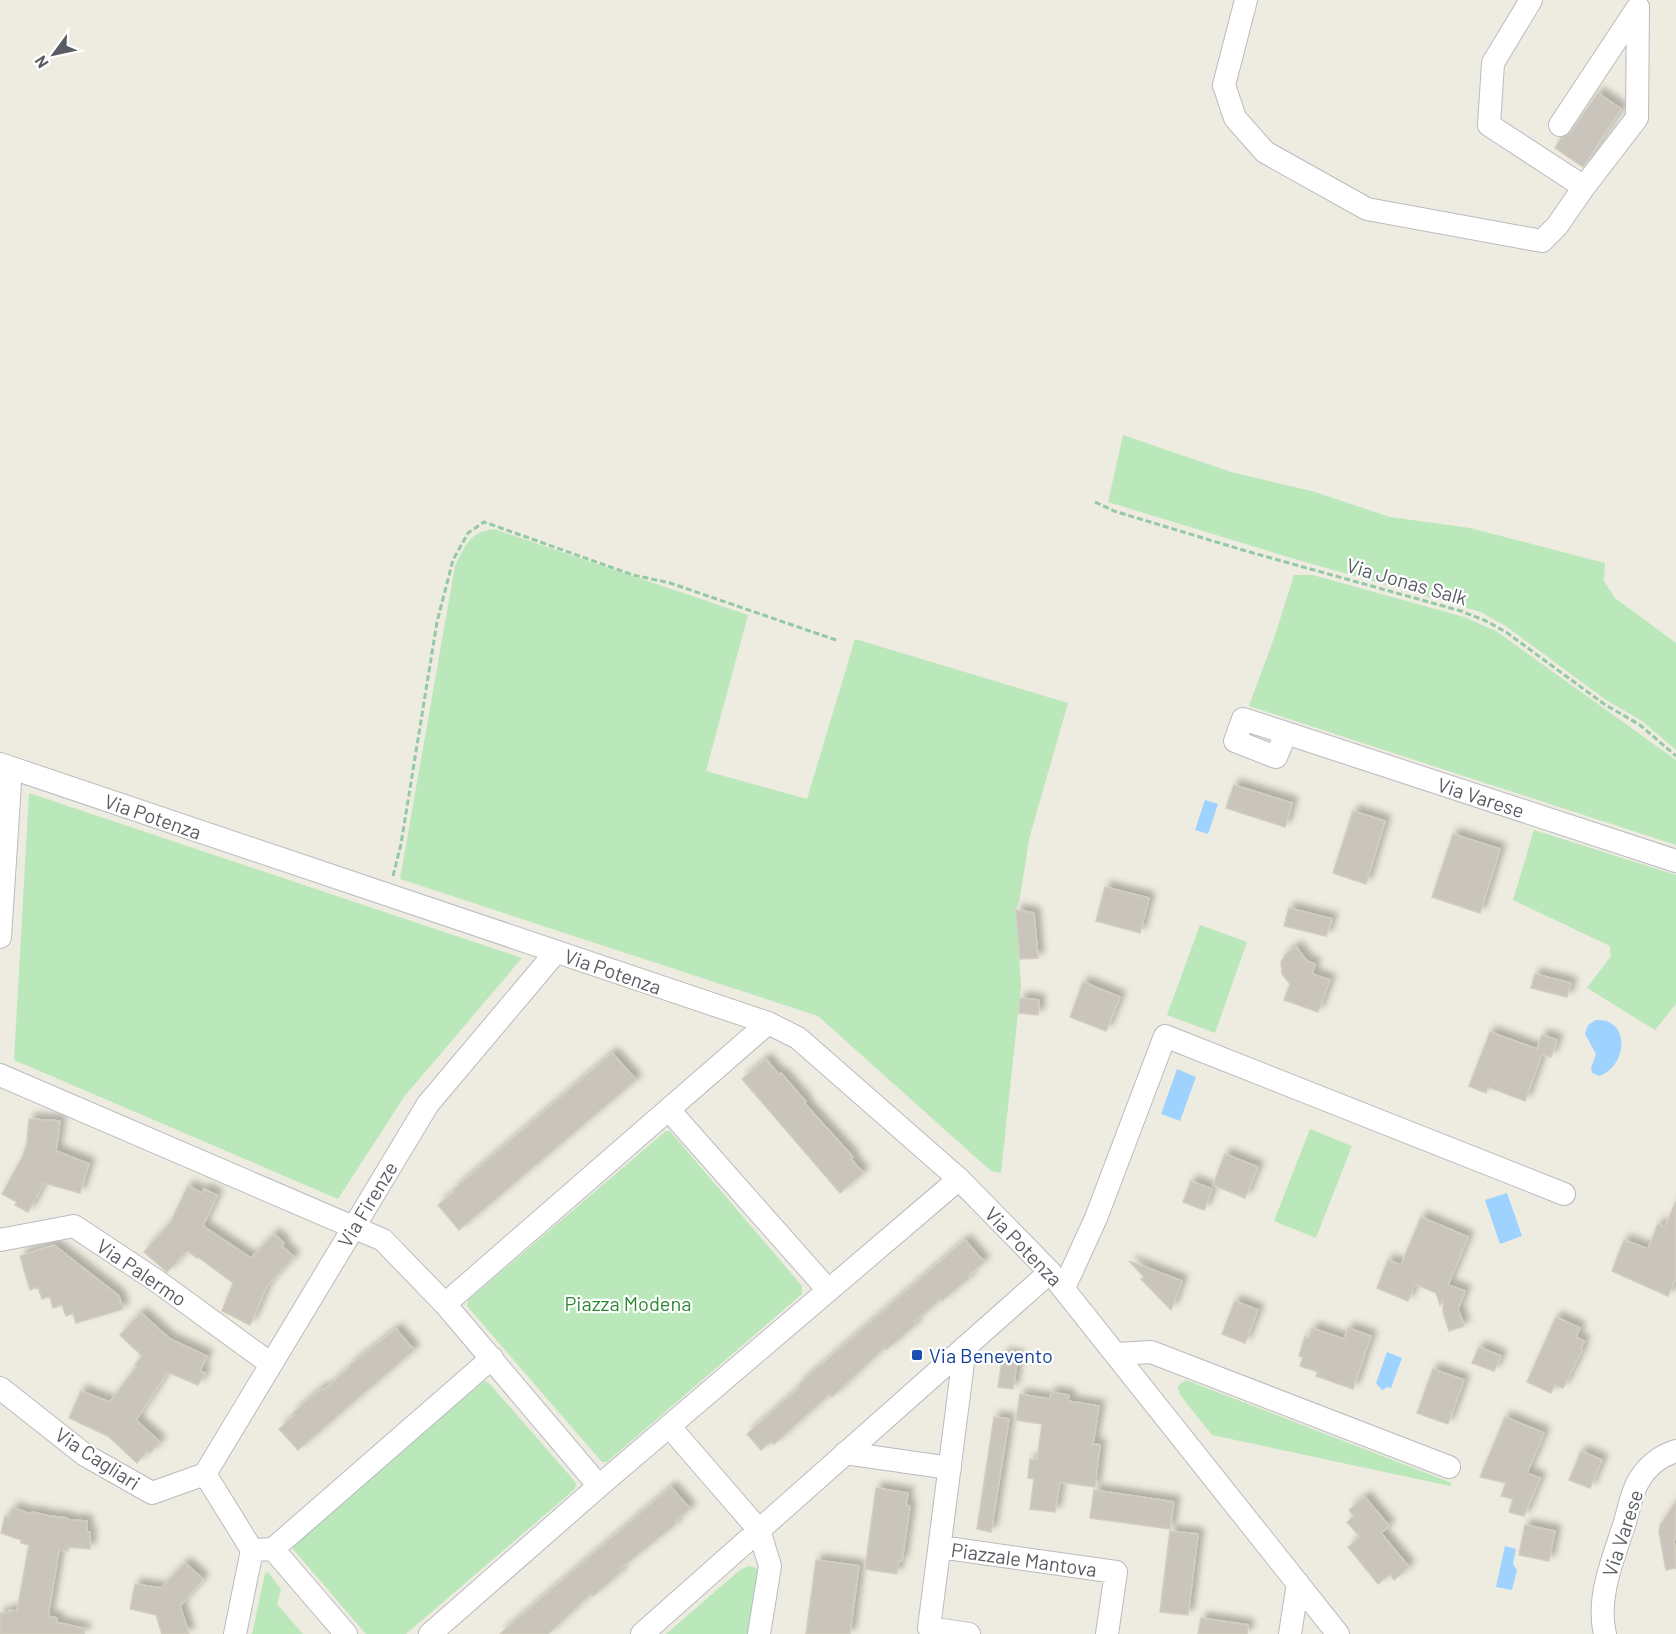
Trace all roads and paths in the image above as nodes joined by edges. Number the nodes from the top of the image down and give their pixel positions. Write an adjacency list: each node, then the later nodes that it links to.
1 (1246, 0): 5 (street)
2 (1531, 0): 5 (street)
3 (1636, 4): 4 (street); 5 (street)
4 (1560, 125)
5 (1584, 187)
6 (1095, 502): 9 (path, Via Jonas Salk)
7 (836, 640): 12 (path)
8 (1286, 733): 11 (street, Via Varese)
9 (1676, 756)
10 (6, 766): 12 (street, Via Potenza); 13 (street)
11 (1676, 861)
12 (388, 895): 14 (street, Via Potenza)
13 (0, 937)
14 (556, 952): 15 (street, Via Potenza); 20 (street, Via Firenze)
15 (768, 1023): 17 (street); 18 (street, Via Potenza)
16 (0, 1075): 20 (street)
17 (669, 1110): 23 (street); 24 (street)
18 (959, 1179): 22 (street, Via Potenza); 23 (street)
19 (1564, 1194): 22 (street)
20 (353, 1227): 24 (street); 28 (street, Via Firenze)
21 (0, 1240): 28 (street, Via Palermo)
22 (1057, 1280): 25 (street); 26 (street, Via Potenza)
23 (828, 1290): 30 (street)
24 (445, 1305): 27 (street)
25 (965, 1347): 32 (street); 34 (street, Piazzale Mantova)
26 (1117, 1354): 33 (street); 40 (street, Via Potenza)
27 (492, 1358): 36 (street); 39 (street)
28 (271, 1364): 35 (street, Via Firenze)
29 (0, 1388): 35 (street, Via Cagliari)
30 (669, 1426): 36 (street); 37 (street)
31 (1676, 1451): 50 (street, Via Varese)
32 (845, 1454): 34 (street); 37 (street)
33 (1449, 1467)
34 (950, 1468): 38 (street, Piazzale Mantova)
35 (205, 1474): 39 (street)
36 (599, 1486): 43 (street)
37 (759, 1530): 44 (street); 45 (street)
38 (940, 1547): 46 (street, Piazzale Mantova); 47 (street, Piazzale Mantova)
39 (262, 1549): 41 (street); 42 (street)
40 (1298, 1583): 48 (street); 49 (street, Via Potenza)
41 (235, 1634)
42 (346, 1634)
43 (430, 1634)
44 (642, 1634)
45 (759, 1634)
46 (969, 1634)
47 (1107, 1634)
48 (1290, 1634)
49 (1338, 1634)
50 (1605, 1634)

